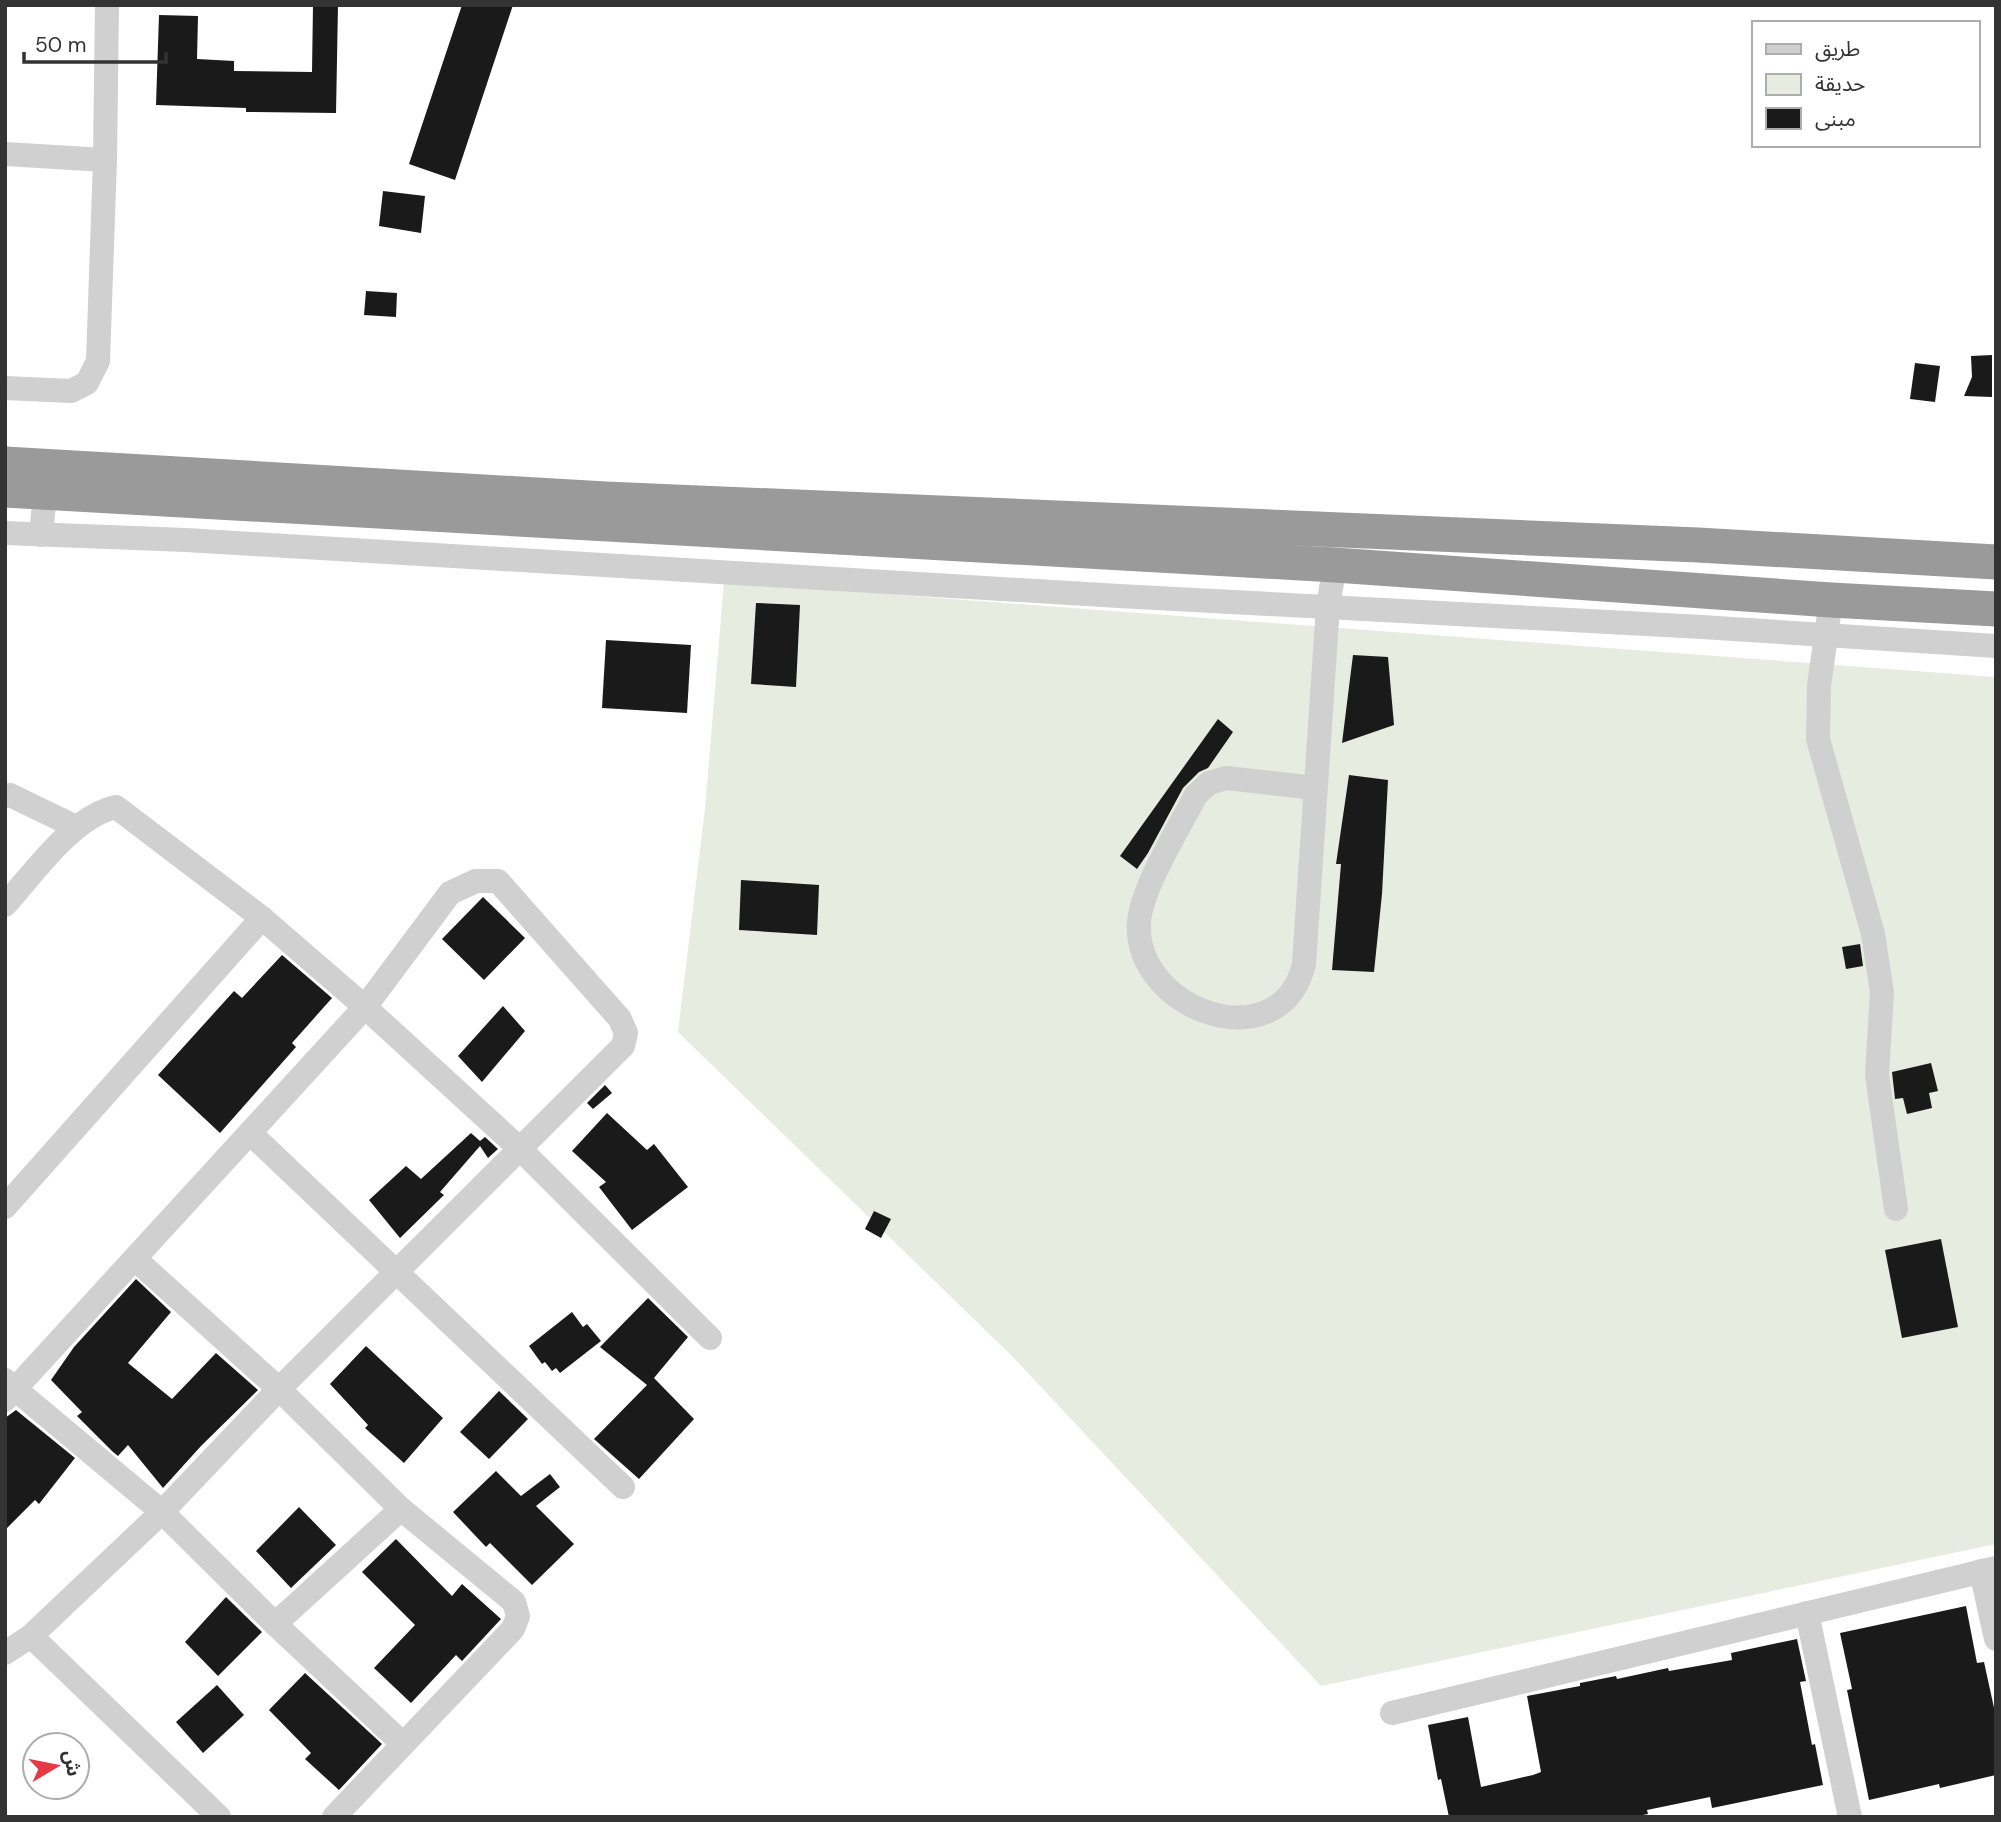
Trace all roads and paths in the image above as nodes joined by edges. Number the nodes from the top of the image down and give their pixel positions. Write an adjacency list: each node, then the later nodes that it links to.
1 (107, 5): 3 (street)
2 (5, 154): 3 (street)
3 (105, 160): 4 (street)
4 (5, 388)
5 (5, 464): 10 (highway)
6 (5, 490): 7 (highway)
7 (45, 493): 9 (street); 11 (highway)
8 (5, 533): 9 (street)
9 (41, 535): 13 (street)
10 (1996, 562)
11 (1335, 565): 12 (highway); 13 (street)
12 (1831, 600): 14 (highway); 15 (street)
13 (1328, 606): 15 (street); 17 (street)
14 (1996, 609)
15 (1826, 635): 16 (street); 26 (street)
16 (1996, 646)
17 (1315, 788): 17 (street)
18 (5, 796): 19 (street)
19 (76, 827): 20 (street); 21 (street)
20 (5, 905)
21 (262, 918): 22 (street); 25 (street)
22 (365, 1007): 23 (street); 24 (street); 24 (street)
23 (250, 1133): 27 (street); 28 (street)
24 (519, 1148): 28 (street); 29 (street)
25 (5, 1207)
26 (1896, 1209)
27 (135, 1259): 30 (street); 31 (street)
28 (397, 1271): 30 (street); 32 (street)
29 (710, 1338)
30 (279, 1389): 33 (street); 34 (street)
31 (9, 1390): 34 (street)
32 (623, 1488)
33 (401, 1509): 37 (street); 42 (street)
34 (162, 1513): 37 (street); 38 (street)
35 (1989, 1569): 36 (street); 39 (street)
36 (1807, 1614): 41 (street); 43 (street)
37 (275, 1624): 42 (street)
38 (31, 1636): 40 (street); 44 (street)
39 (1996, 1639)
40 (5, 1654)
41 (1392, 1713)
42 (402, 1743): 45 (street)
43 (1846, 1816)
44 (219, 1817)
45 (334, 1817)

